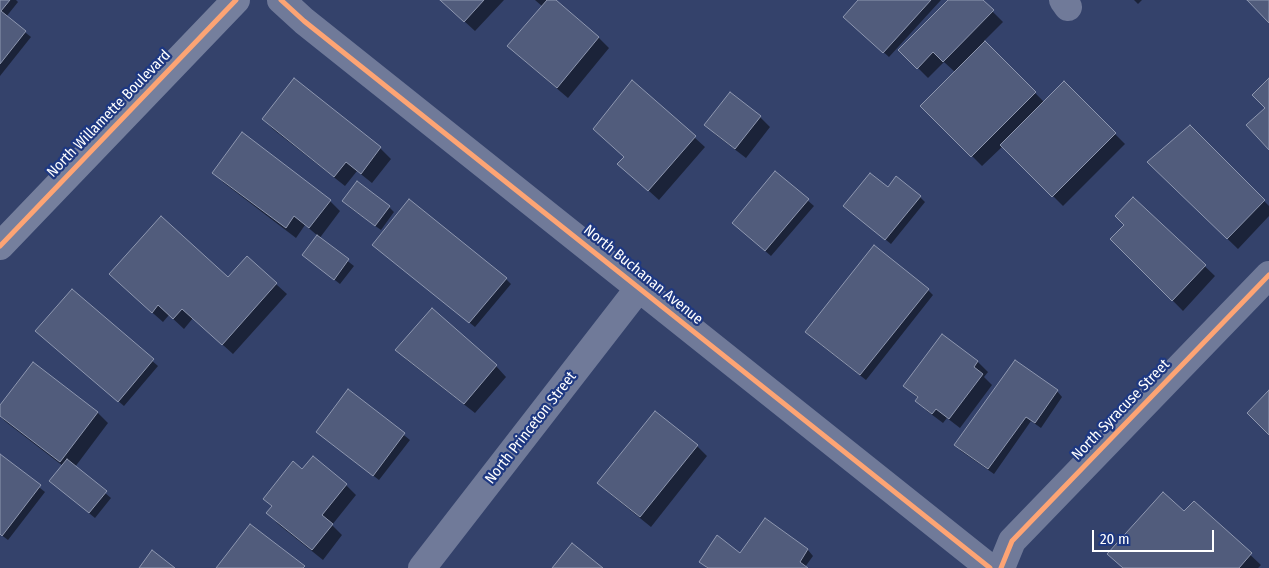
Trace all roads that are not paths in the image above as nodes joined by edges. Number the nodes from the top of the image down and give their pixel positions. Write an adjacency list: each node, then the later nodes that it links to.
1 (236, 0): 3 (main road, North Willamette Boulevard)
2 (281, 0): 5 (street, North Buchanan Avenue)
3 (0, 246)
4 (1269, 275): 8 (street, North Syracuse Street)
5 (639, 288): 6 (street, North Princeton Street); 7 (street, North Buchanan Avenue)
6 (422, 568)
7 (990, 568)
8 (1001, 568)

